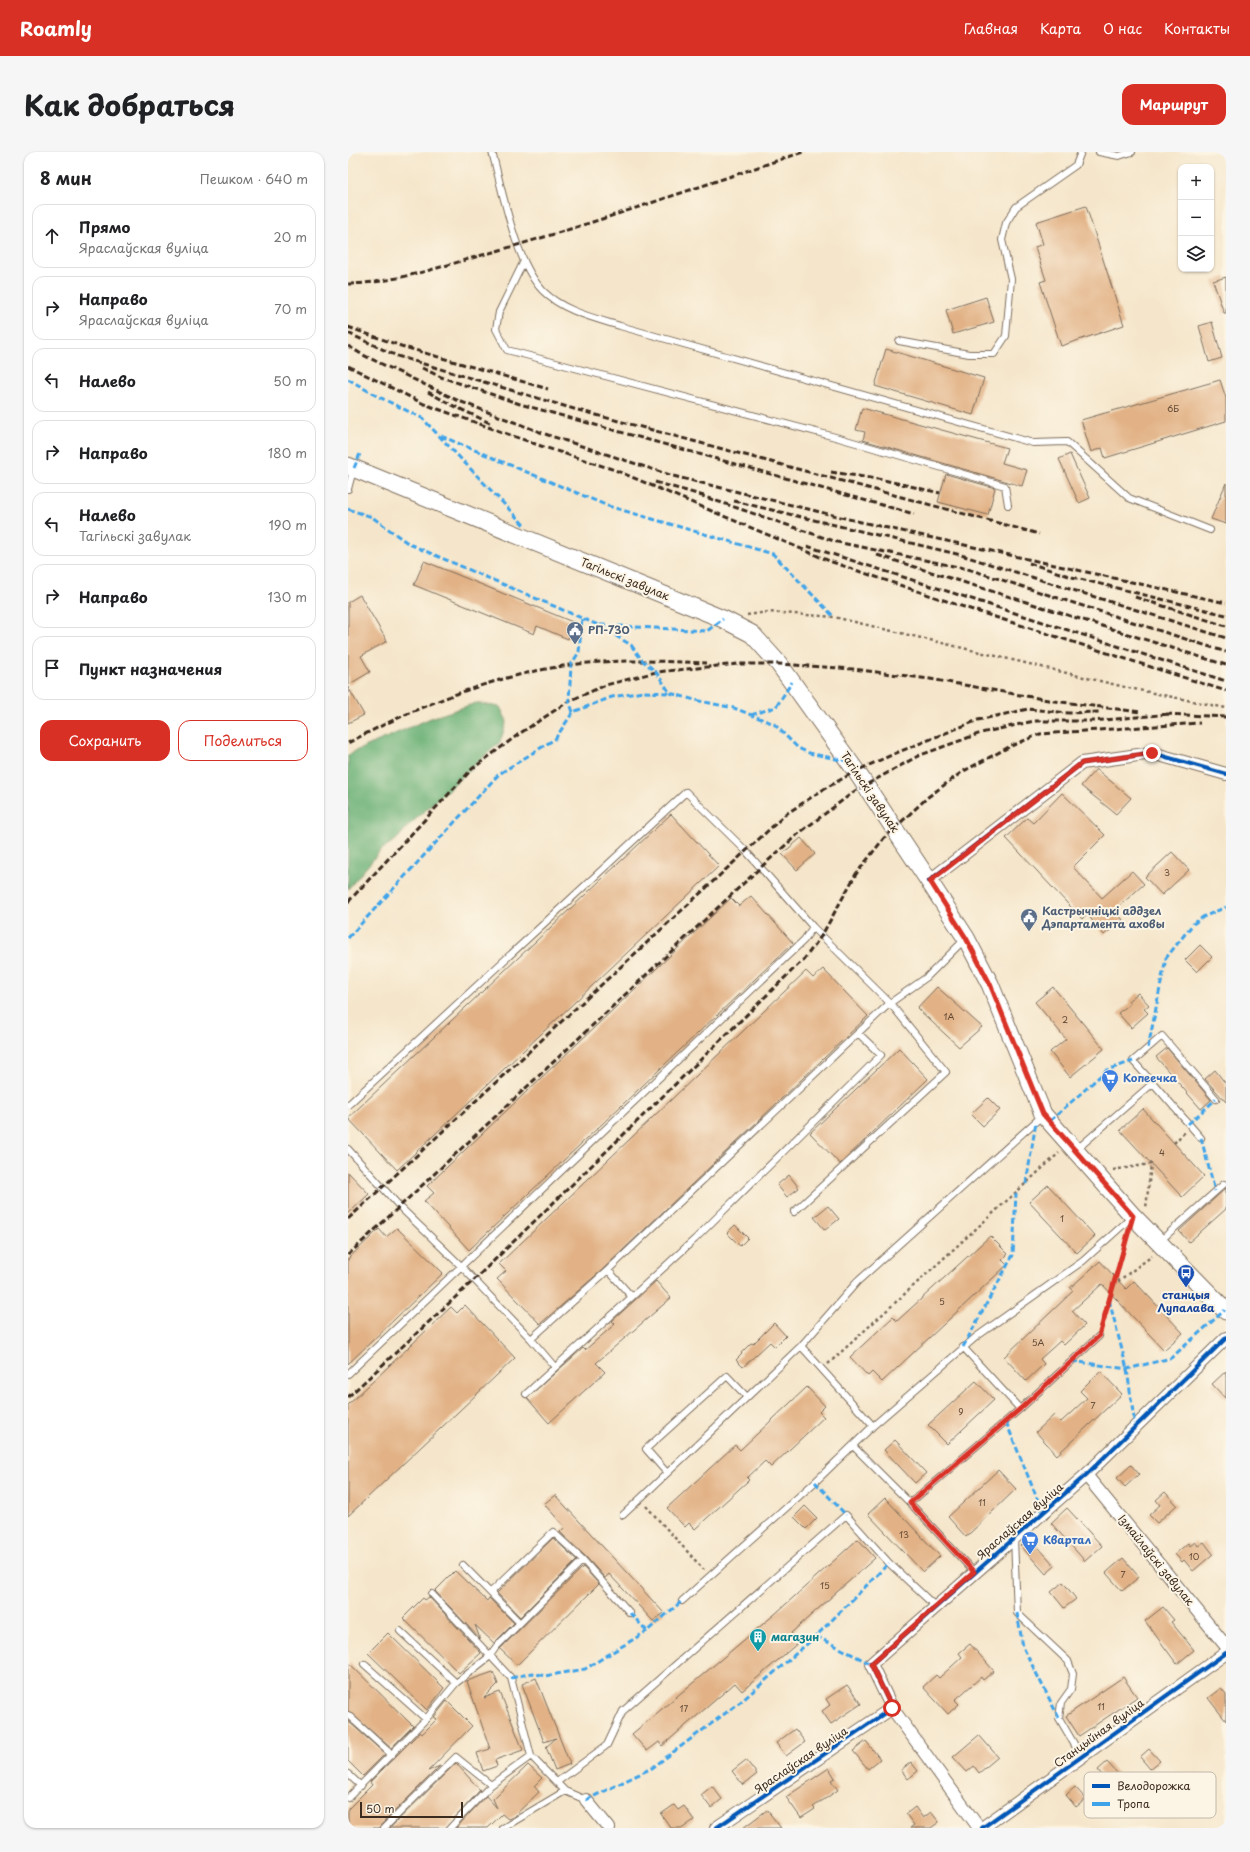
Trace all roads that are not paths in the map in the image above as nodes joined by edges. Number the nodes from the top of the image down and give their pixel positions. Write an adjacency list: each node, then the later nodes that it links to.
1 (492, 152): 5 (lane)
2 (1080, 152): 6 (lane)
3 (1099, 152): 4 (lane)
4 (1132, 152)
5 (524, 261): 9 (lane); 10 (lane)
6 (899, 341)
7 (351, 467): 8 (lane); 12 (main road, Тагільскі завулак)
8 (348, 489)
9 (1008, 506)
10 (1210, 530)
11 (1226, 774): 12 (street)
12 (930, 881): 14 (main road, Тагільскі завулак)
13 (813, 927): 15 (lane); 19 (lane); 28 (lane)
14 (966, 938): 15 (lane); 20 (main road, Тагільскі завулак)
15 (890, 1003): 16 (lane); 25 (lane)
16 (858, 1033): 29 (lane); 30 (lane)
17 (1153, 1083): 18 (lane); 21 (lane); 22 (lane)
18 (1216, 1099)
19 (348, 1105)
20 (1043, 1114): 22 (main road, Тагільскі завулак); 35 (lane)
21 (1201, 1138)
22 (1073, 1147): 26 (main road, Тагільскі завулак)
23 (348, 1149): 28 (lane)
24 (1224, 1184): 27 (lane)
25 (794, 1212)
26 (1140, 1212): 27 (main road, Тагільскі завулак); 36 (lane)
27 (1161, 1244): 31 (main road, Тагільскі завулак)
28 (460, 1265): 34 (lane); 38 (lane)
29 (608, 1270): 30 (lane); 34 (lane)
30 (631, 1296): 37 (lane)
31 (1226, 1311)
32 (1099, 1336): 41 (lane)
33 (1226, 1338): 45 (street, Яраслаўская вуліца)
34 (531, 1339): 37 (lane)
35 (801, 1346): 40 (lane); 42 (lane)
36 (963, 1347): 41 (lane); 42 (lane)
37 (554, 1366): 39 (lane)
38 (348, 1374)
39 (526, 1394)
40 (747, 1397): 44 (lane); 44 (lane)
41 (1020, 1409): 46 (lane)
42 (873, 1426): 43 (lane)
43 (852, 1446): 46 (lane); 54 (lane)
44 (667, 1472): 47 (lane)
45 (1086, 1475): 48 (street, Яраслаўская вуліца); 59 (street, Ізмайлаўскі завулак)
46 (910, 1503): 51 (lane)
47 (624, 1515)
48 (1014, 1538): 51 (street, Яраслаўская вуліца); 69 (lane)
49 (583, 1560): 52 (lane); 56 (lane); 57 (lane)
50 (463, 1565): 52 (lane)
51 (974, 1572): 55 (street, Яраслаўская вуліца)
52 (491, 1592): 57 (lane)
53 (432, 1594): 61 (lane)
54 (682, 1601)
55 (936, 1607): 64 (street, Яраслаўская вуліца); 71 (lane)
56 (630, 1613)
57 (520, 1623): 61 (lane)
58 (400, 1630): 63 (lane)
59 (1226, 1646)
60 (1226, 1653): 69 (street, Станцыйная вуліца)
61 (489, 1657): 63 (lane); 68 (lane)
62 (364, 1664): 66 (lane)
63 (456, 1683): 66 (lane)
64 (892, 1708): 81 (street, Яраслаўская вуліца); 82 (street)
65 (348, 1715): 67 (lane)
66 (426, 1719): 67 (lane)
67 (392, 1755): 73 (lane)
68 (531, 1756): 71 (lane); 72 (lane)
69 (1081, 1756): 82 (street, Станцыйная вуліца)
70 (348, 1774): 73 (lane)
71 (557, 1782): 74 (lane)
72 (491, 1785): 77 (lane); 78 (lane)
73 (361, 1786): 75 (lane)
74 (565, 1791): 76 (lane); 79 (lane)
75 (348, 1798)
76 (586, 1800): 80 (street)
77 (384, 1828)
78 (450, 1828)
79 (503, 1828)
80 (609, 1828)
81 (716, 1828)
82 (981, 1828)

